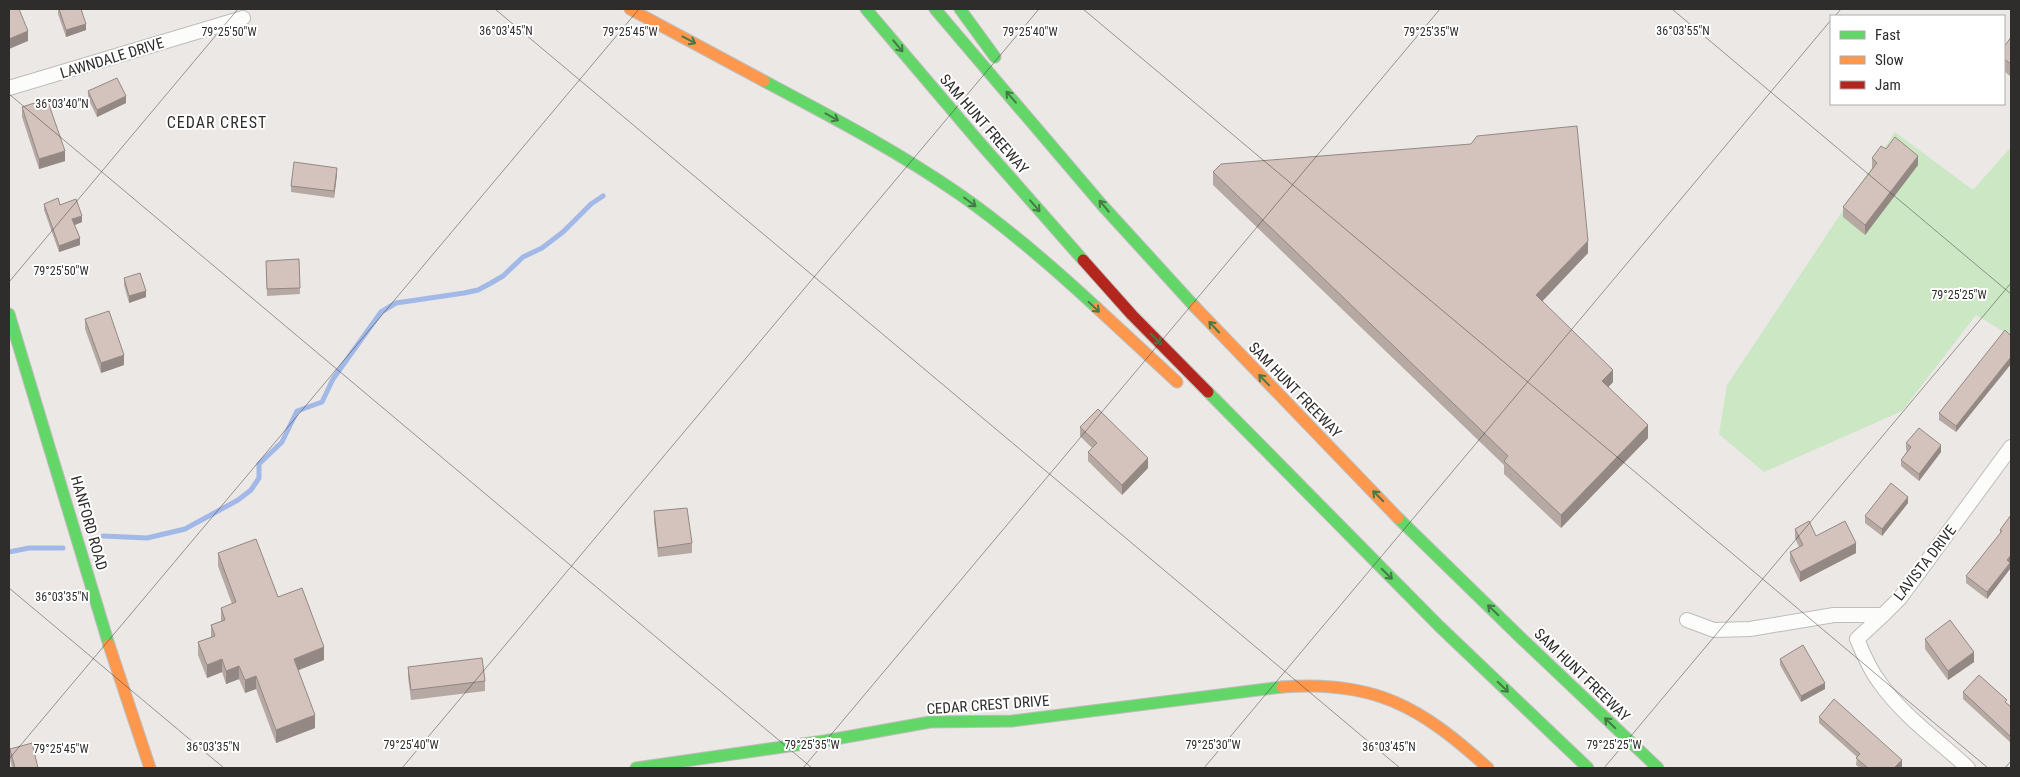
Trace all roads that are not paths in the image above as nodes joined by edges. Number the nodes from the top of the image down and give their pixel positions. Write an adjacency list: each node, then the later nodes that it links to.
1 (630, 9): 11 (main road, one-way to 11)
2 (866, 9): 14 (main road, SAM HUNT FREEWAY, one-way to 14)
3 (935, 9): 9 (main road, SAM HUNT FREEWAY, one-way to 3)
4 (960, 9): 6 (main road)
5 (243, 18): 8 (street, LAWNDALE DRIVE)
6 (1004, 69)
7 (1015, 85): 9 (main road)
8 (9, 88)
9 (1088, 187): 21 (main road, SAM HUNT FREEWAY, one-way to 9)
10 (9, 314): 17 (main road, HANFORD ROAD)
11 (1189, 393)
12 (1219, 420): 14 (main road)
13 (2011, 447): 15 (street, LAVISTA DRIVE)
14 (1352, 539): 20 (main road, SAM HUNT FREEWAY, one-way to 20)
15 (1883, 614): 16 (street, LAVISTA DRIVE); 22 (street)
16 (1687, 620)
17 (150, 768)
18 (636, 768): 19 (main road, CEDAR CREST DRIVE)
19 (1488, 768)
20 (1588, 768)
21 (1658, 768)
22 (1968, 768)

